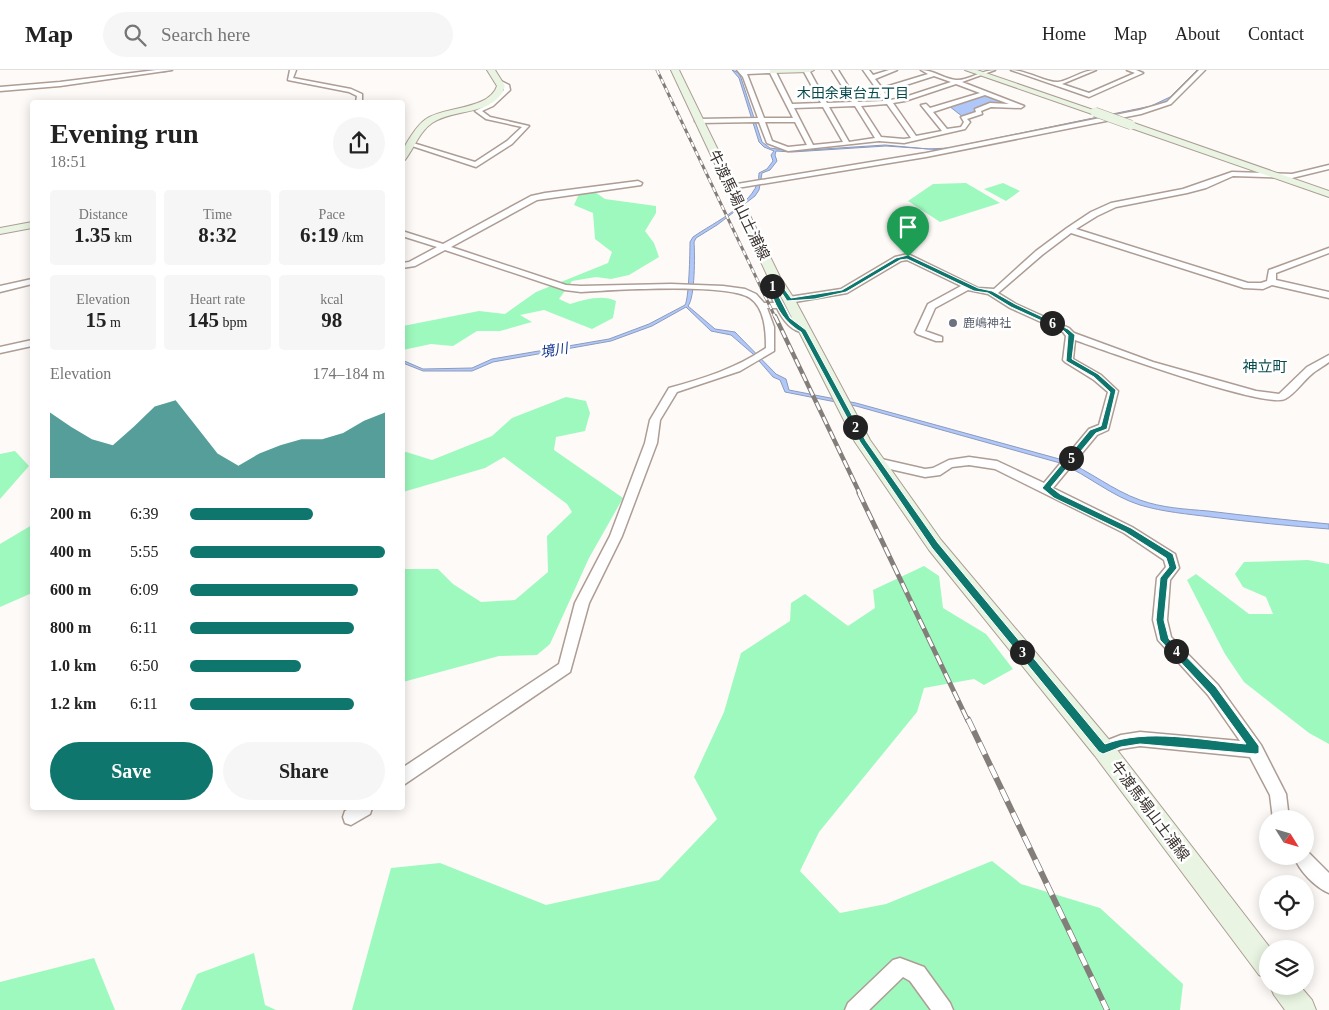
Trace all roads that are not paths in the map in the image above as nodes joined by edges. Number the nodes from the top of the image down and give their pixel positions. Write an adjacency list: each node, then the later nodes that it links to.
1 (169, 70): 27 (street)
2 (293, 70): 31 (street)
3 (491, 70): 24 (main road)
4 (675, 70): 38 (main road, 牛渡馬場山土浦線)
5 (806, 70): 6 (main road); 19 (main road); 34 (street)
6 (810, 70)
7 (835, 70): 33 (street)
8 (866, 70): 23 (street)
9 (894, 70): 23 (street)
10 (924, 70): 20 (street)
11 (969, 70): 21 (main road)
12 (992, 70): 21 (street)
13 (1014, 70): 22 (street)
14 (1040, 70): 22 (street)
15 (1093, 70): 26 (street)
16 (1130, 70): 26 (street)
17 (1202, 70): 50 (street)
18 (742, 71): 19 (street); 39 (street)
19 (772, 71): 35 (street)
20 (933, 74): 25 (street); 28 (street)
21 (981, 74): 25 (street); 48 (main road, bridge)
22 (1028, 74): 26 (street)
23 (871, 78): 28 (street)
24 (499, 82): 43 (main road); 43 (street)
25 (958, 82): 29 (street); 30 (street)
26 (1057, 84)
27 (0, 89)
28 (880, 91): 32 (street)
29 (985, 93): 36 (street); 40 (street)
30 (917, 97): 32 (street); 36 (street)
31 (360, 100)
32 (889, 102): 33 (street); 42 (street)
33 (857, 104): 34 (street); 41 (street)
34 (825, 105): 35 (street); 44 (street)
35 (791, 106): 37 (street)
36 (928, 110): 40 (street)
37 (798, 120): 39 (street); 45 (street)
38 (698, 121): 39 (street); 50 (main road, 牛渡馬場山土浦線)
39 (762, 121): 45 (street)
40 (946, 132): 42 (street)
41 (880, 139): 42 (street); 44 (street)
42 (915, 139)
43 (411, 144): 46 (main road)
44 (847, 144): 45 (street)
45 (811, 147)
46 (405, 153)
47 (1329, 167): 48 (street)
48 (1278, 176): 51 (main road); 53 (street)
49 (638, 183): 56 (street)
50 (731, 187): 65 (main road, 牛渡馬場山土浦線)
51 (1329, 194)
52 (30, 225): 54 (main road)
53 (1070, 230): 60 (street); 63 (street)
54 (0, 231)
55 (405, 234): 56 (street)
56 (446, 246): 58 (street); 66 (street)
57 (1329, 250): 60 (street)
58 (405, 265)
59 (30, 282): 62 (street)
60 (1271, 282): 64 (street)
61 (968, 286): 63 (street); 65 (street); 68 (street)
62 (0, 288)
63 (990, 292): 67 (street)
64 (1329, 295)
65 (785, 302): 66 (street); 72 (main road, 牛渡馬場山土浦線)
66 (762, 306): 76 (street)
67 (1072, 335): 71 (street); 73 (street)
68 (939, 339)
69 (30, 343): 70 (street)
70 (0, 350)
71 (1329, 358)
72 (877, 462): 73 (street); 74 (main road, 牛渡馬場山土浦線)
73 (1046, 488): 75 (street)
74 (1103, 749): 75 (street); 80 (main road, 牛渡馬場山土浦線)
75 (1256, 750): 77 (street)
76 (405, 776)
77 (1280, 810)
78 (1310, 865): 79 (street)
79 (1329, 884)
80 (1259, 954)
81 (1290, 995): 84 (main road)
82 (856, 1010): 83 (street)
83 (944, 1010)
84 (1302, 1010)

